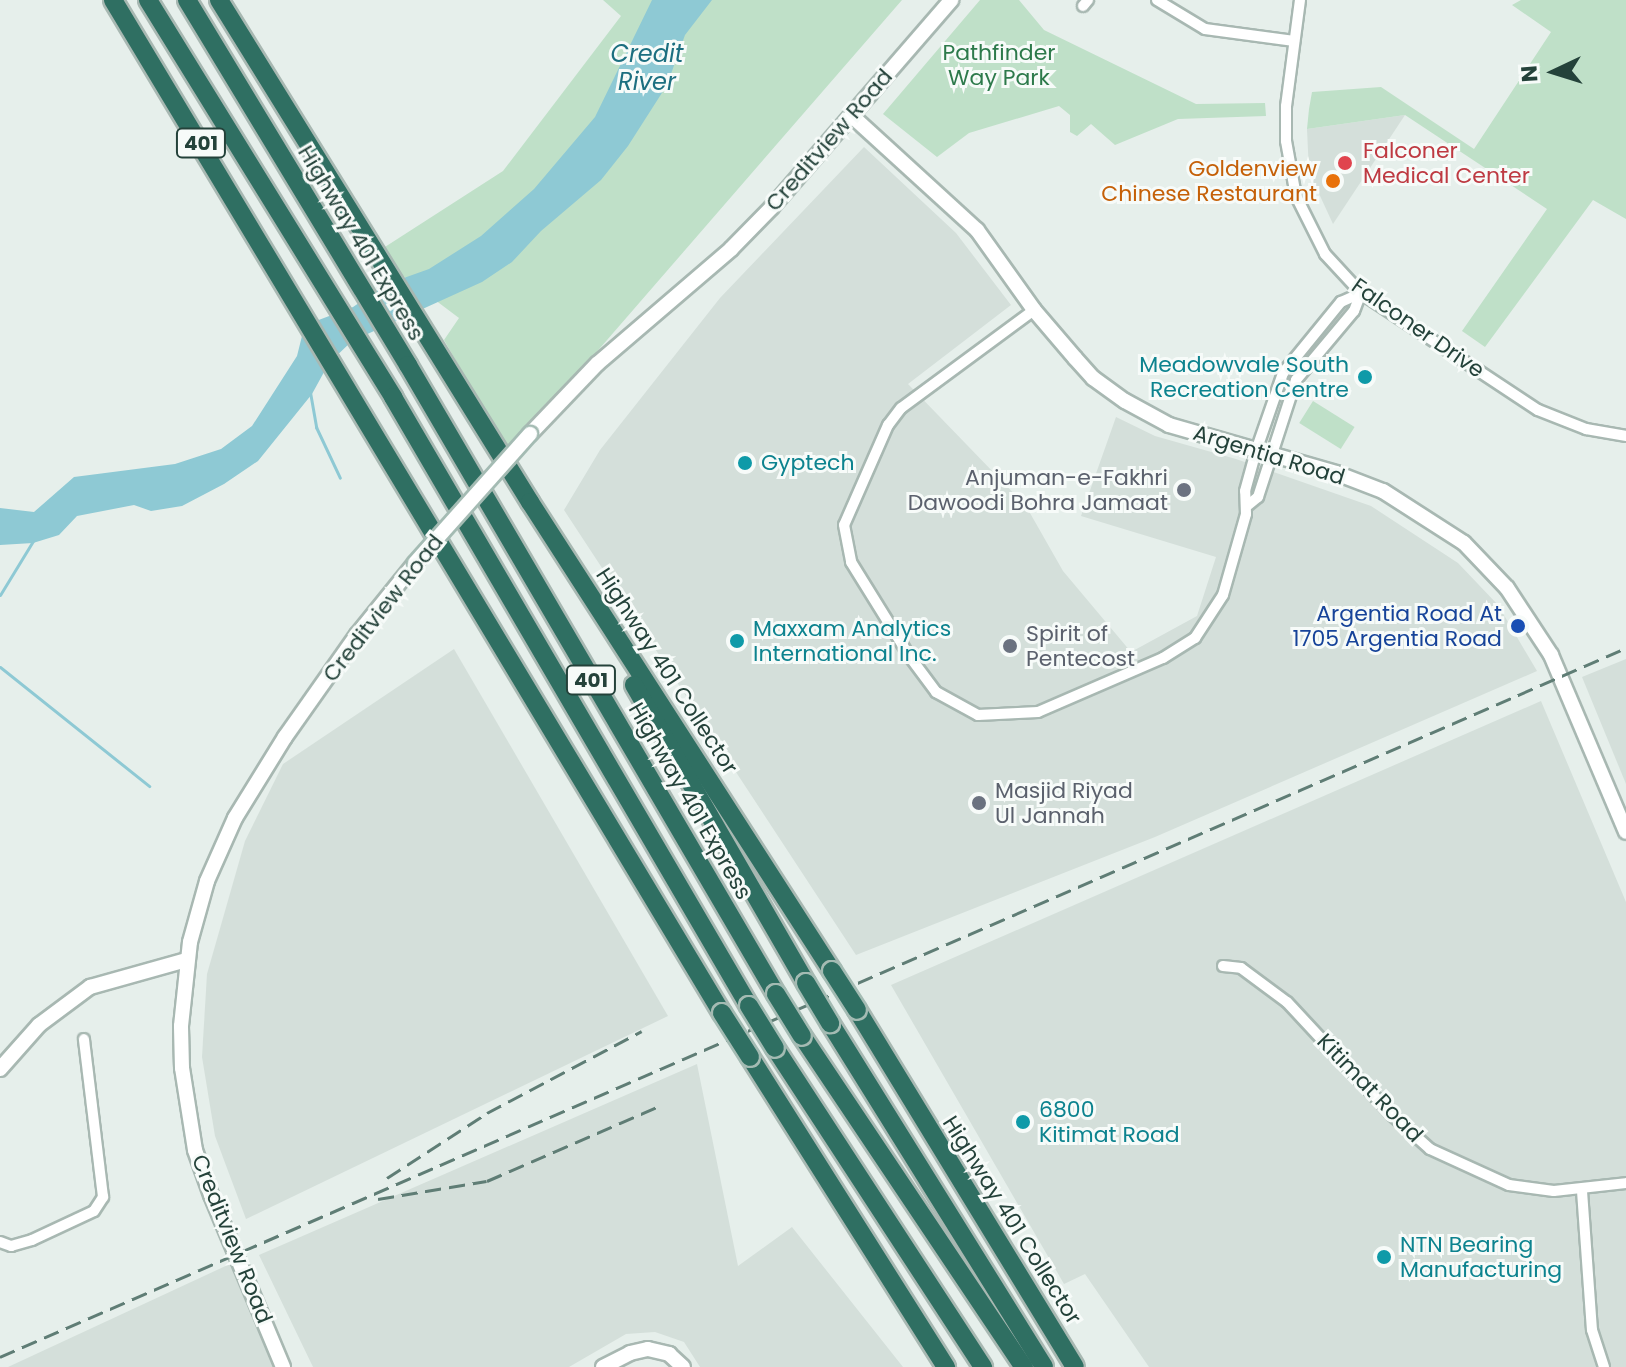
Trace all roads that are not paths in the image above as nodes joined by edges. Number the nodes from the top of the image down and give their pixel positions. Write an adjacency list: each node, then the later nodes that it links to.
1 (113, 0): 28 (highway, 401, bridge)
2 (148, 0): 29 (highway, 401, bridge)
3 (187, 0): 30 (highway, Highway 401 Express / 401, bridge)
4 (219, 0): 15 (highway, Highway 401 Collector / 401)
5 (951, 0): 9 (main road, Creditview Road)
6 (1157, 0): 8 (street)
7 (1300, 0): 8 (street, Falconer Drive)
8 (1294, 41): 10 (street, Falconer Drive)
9 (852, 116): 11 (main road, Argentia Road); 18 (main road, Creditview Road, bridge)
10 (1361, 293): 12 (street, Falconer Drive); 13 (street); 14 (street)
11 (1034, 310): 13 (main road, Argentia Road); 16 (street)
12 (1626, 436)
13 (1256, 451): 14 (main road, Argentia Road); 16 (street)
14 (1271, 455): 16 (street); 17 (main road, Argentia Road)
15 (530, 502): 31 (highway, bridge); 32 (highway, Highway 401 Collector / 401, bridge)
16 (1248, 505)
17 (1626, 832)
18 (187, 960): 21 (main road); 25 (main road, Creditview Road)
19 (1223, 966): 23 (street, Kitimat Road)
20 (84, 1039): 24 (street)
21 (0, 1069)
22 (1626, 1183): 23 (street, Kitimat Road)
23 (1582, 1191): 33 (street)
24 (0, 1242)
25 (283, 1367)
26 (603, 1367): 27 (main road)
27 (683, 1367)
28 (946, 1367)
29 (983, 1367)
30 (1024, 1367)
31 (1044, 1367)
32 (1078, 1367)
33 (1604, 1367)

